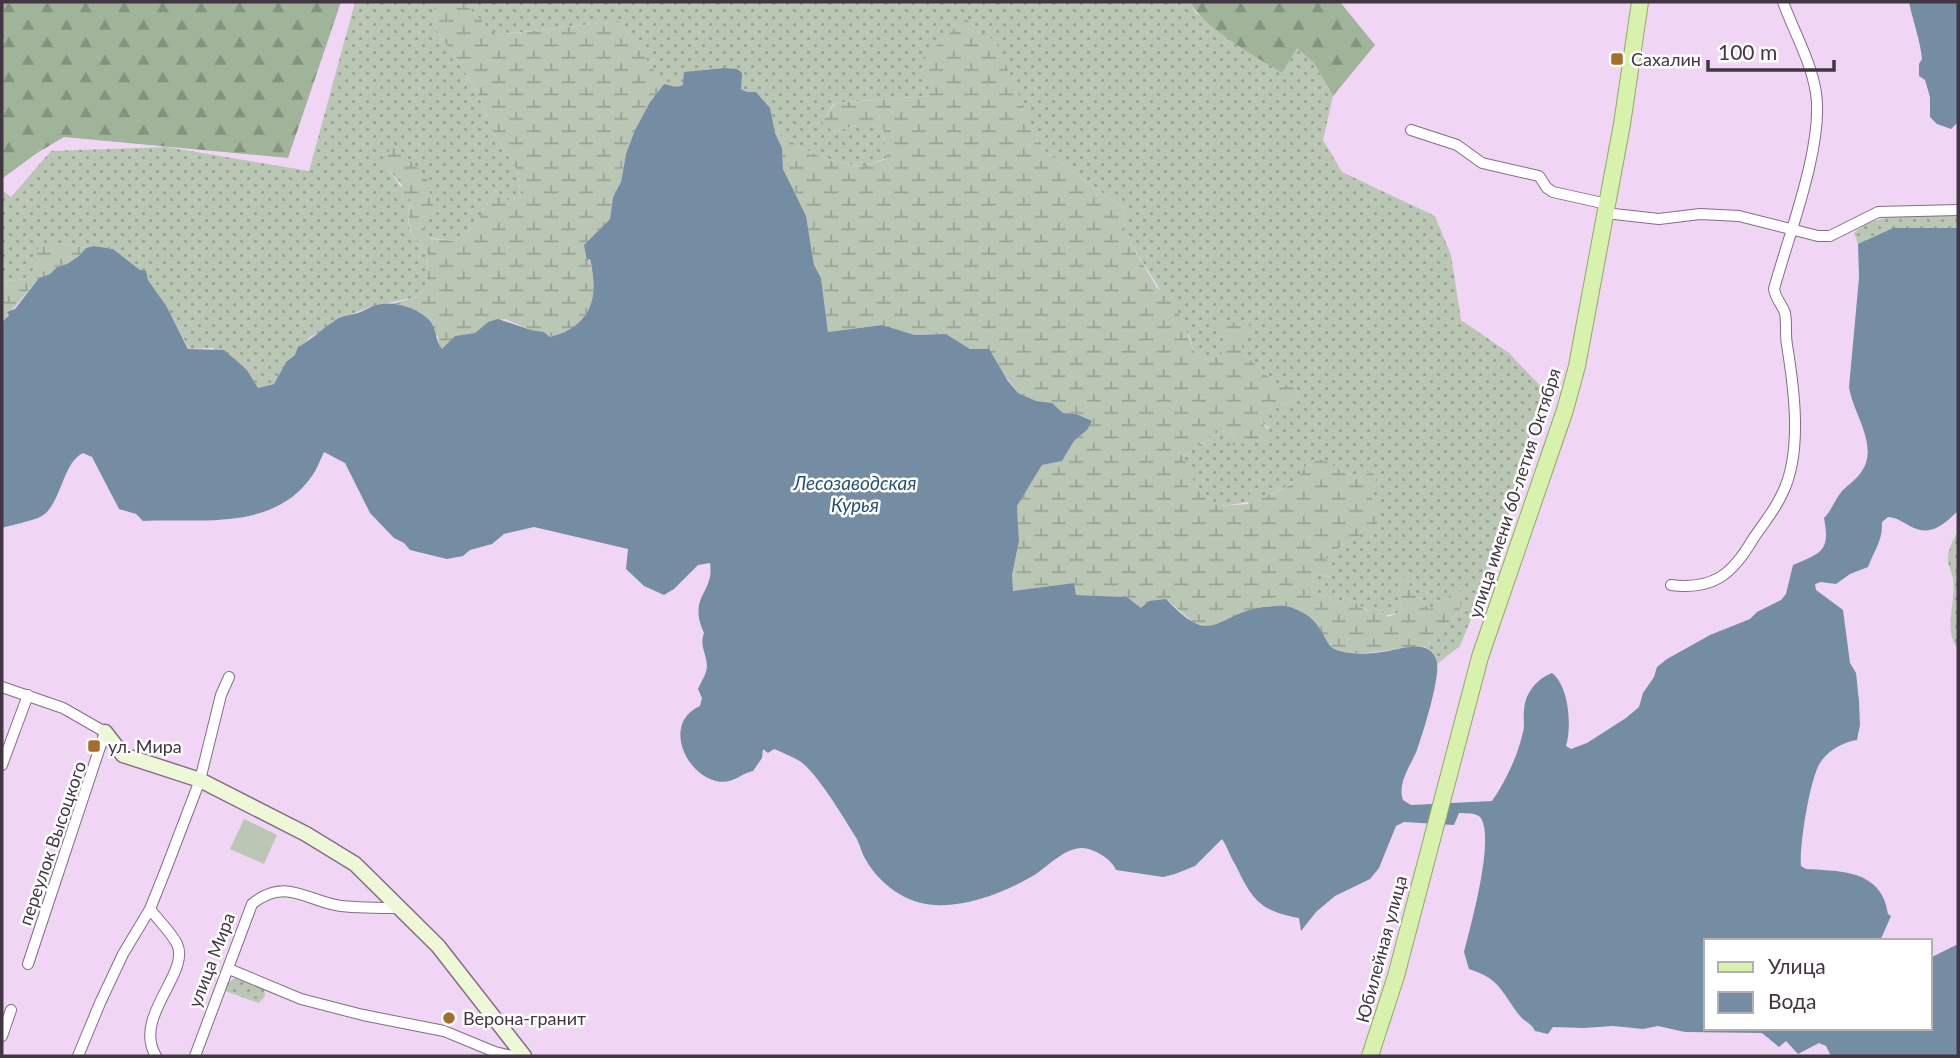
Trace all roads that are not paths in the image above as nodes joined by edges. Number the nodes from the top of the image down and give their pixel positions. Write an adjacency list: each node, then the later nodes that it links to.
1 (1640, 2): 4 (main road, улица имени 60-летия Октября)
2 (1783, 2): 6 (street)
3 (1411, 130): 4 (street)
4 (1606, 209): 6 (street); 16 (main road, улица имени 60-летия Октября)
5 (1958, 210): 6 (street)
6 (1791, 229): 7 (street)
7 (1671, 585)
8 (229, 677): 15 (street)
9 (2, 687): 10 (street)
10 (28, 695): 11 (street); 14 (street)
11 (105, 732): 12 (street, переулок Высоцкого); 13 (street)
12 (100, 747): 13 (street); 19 (street, переулок Высоцкого)
13 (124, 755): 15 (street)
14 (2, 765)
15 (200, 780): 17 (street); 18 (street)
16 (1427, 850): 28 (main road, Юбилейная улица)
17 (402, 908): 20 (street, улица Мира); 27 (street)
18 (150, 909): 23 (street); 24 (street)
19 (28, 964)
20 (229, 969): 25 (street, улица Мира); 26 (street)
21 (11, 1010): 22 (street)
22 (2, 1036)
23 (78, 1056)
24 (156, 1056)
25 (195, 1056)
26 (512, 1056)
27 (524, 1056)
28 (1370, 1056)

